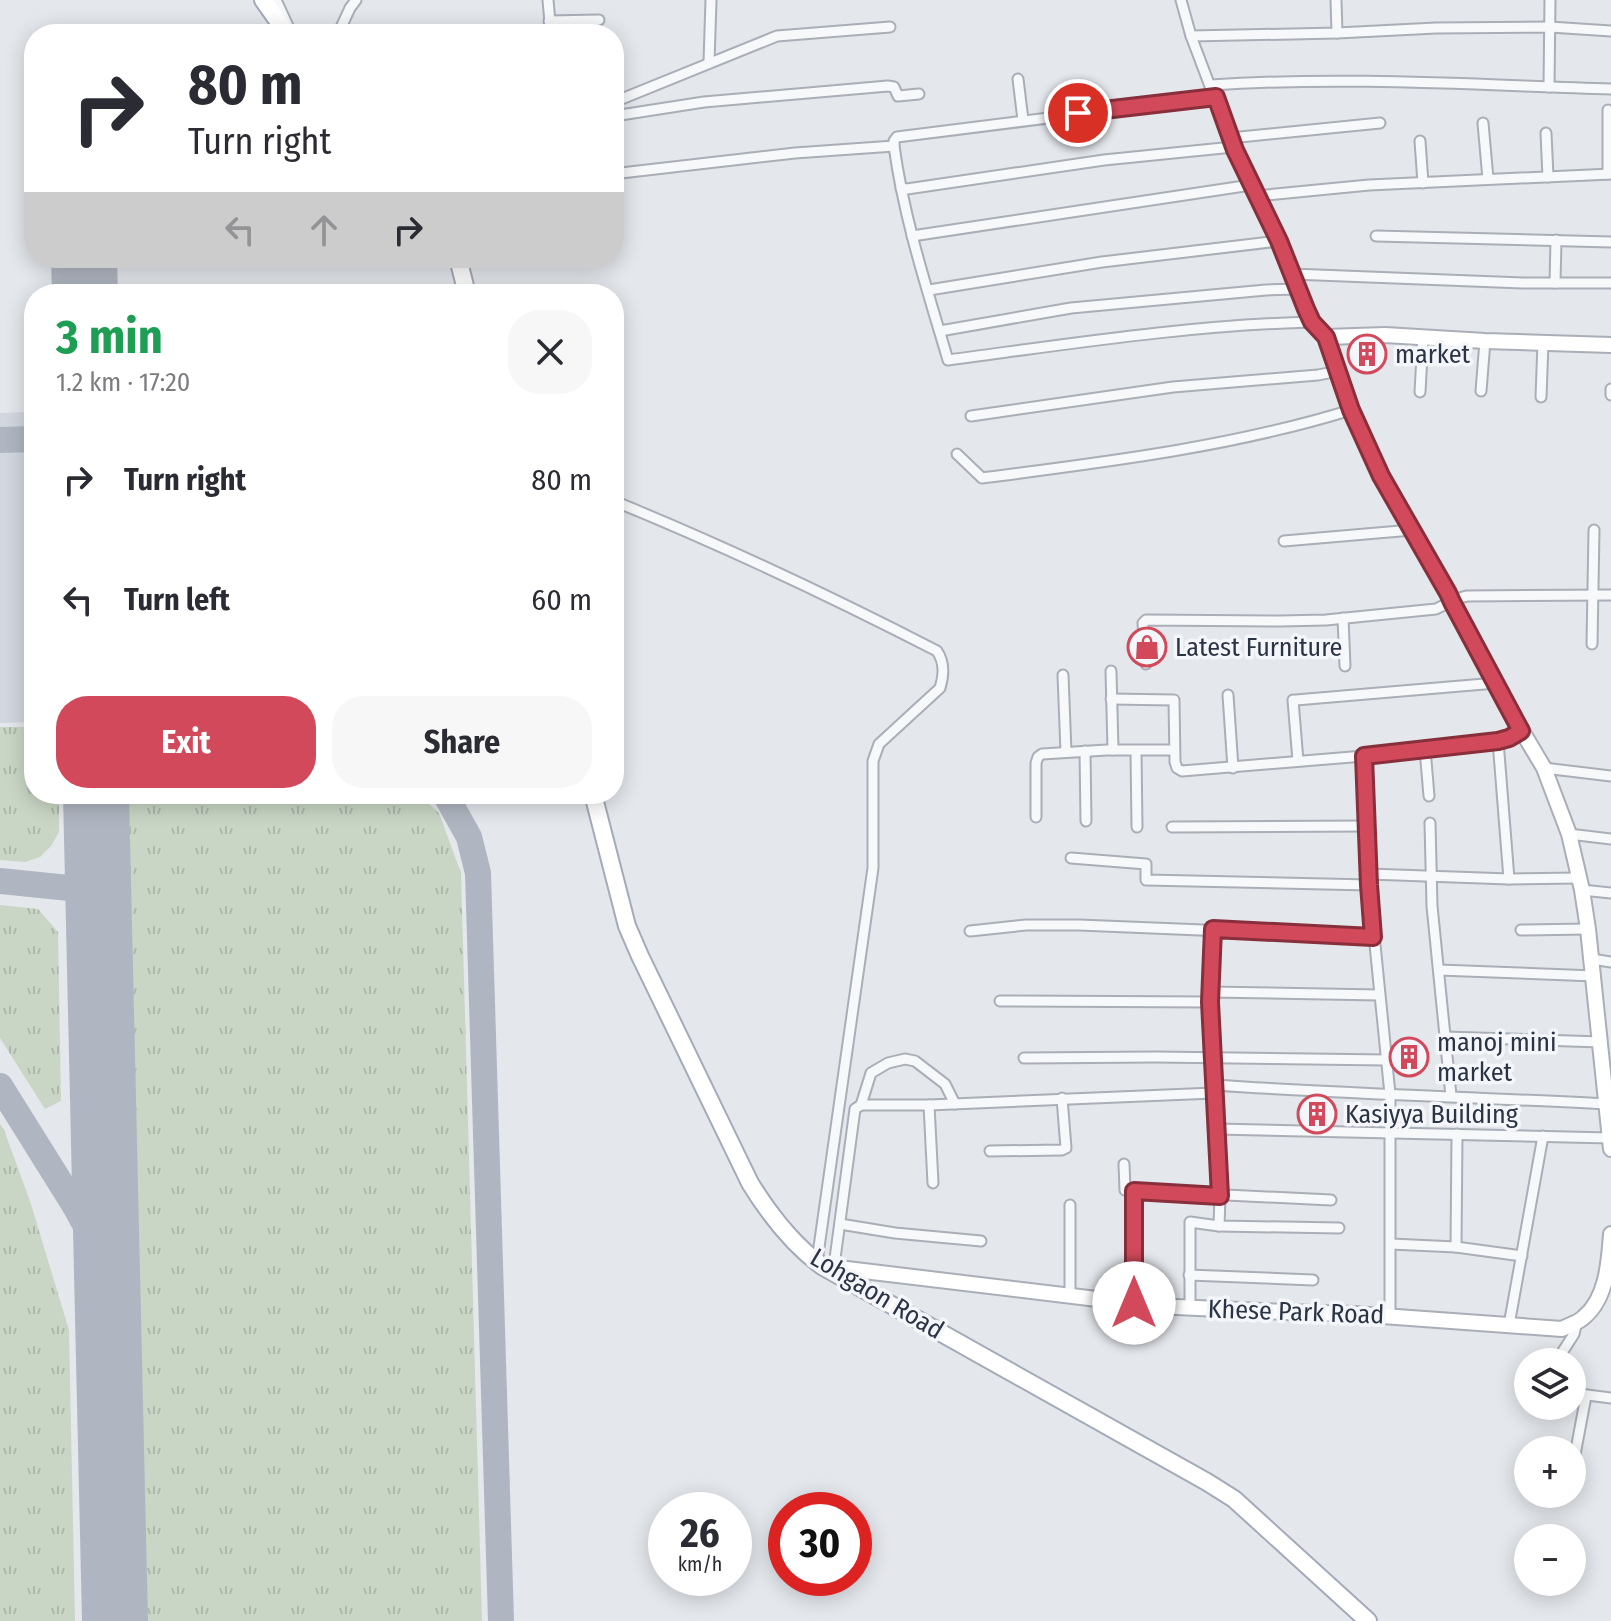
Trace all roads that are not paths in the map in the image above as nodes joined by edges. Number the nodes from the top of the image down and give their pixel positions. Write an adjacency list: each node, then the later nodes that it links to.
1 (263, 0): 11 (main road)
2 (276, 0): 12 (street)
3 (356, 0): 13 (street)
4 (548, 0): 10 (street)
5 (711, 0): 20 (street)
6 (1181, 0): 19 (street)
7 (1336, 0): 18 (street)
8 (1550, 0): 16 (street)
9 (599, 20): 10 (street)
10 (549, 21): 14 (street)
11 (281, 24)
12 (287, 24)
13 (343, 24)
14 (549, 24)
15 (890, 27): 20 (street)
16 (1550, 27): 17 (street); 18 (street); 23 (street)
17 (1611, 31)
18 (1337, 33): 19 (street)
19 (1191, 36): 22 (street)
20 (709, 62): 27 (street)
21 (1018, 79): 30 (street)
22 (1211, 85): 23 (street); 26 (street)
23 (1549, 87): 24 (street)
24 (1611, 89)
25 (919, 94): 29 (street)
26 (1216, 97): 30 (street); 35 (street)
27 (624, 98)
28 (1608, 110): 38 (street)
29 (624, 114)
30 (1023, 120): 36 (street)
31 (1380, 123): 35 (street)
32 (1483, 123): 40 (street)
33 (1546, 133): 39 (street)
34 (1420, 141): 41 (street)
35 (1232, 142): 42 (street); 43 (street)
36 (894, 146): 37 (street); 43 (street)
37 (624, 173)
38 (1609, 174): 39 (street)
39 (1548, 177): 40 (street)
40 (1488, 179): 41 (street)
41 (1423, 183): 44 (street)
42 (1251, 185): 44 (street); 45 (street)
43 (901, 188): 45 (street)
44 (1256, 196): 48 (street)
45 (912, 236): 54 (street)
46 (1376, 236): 47 (street)
47 (1556, 240): 49 (street); 51 (street)
48 (1279, 241): 50 (street); 54 (street)
49 (1611, 242)
50 (1292, 274): 51 (street); 53 (street)
51 (1555, 283): 52 (street)
52 (1611, 283)
53 (1297, 289): 55 (street); 56 (street)
54 (929, 290): 56 (street)
55 (1312, 322): 56 (street); 57 (street)
56 (940, 331)
57 (1326, 337): 58 (street); 62 (street)
58 (1423, 337): 59 (street); 65 (street)
59 (1485, 341): 60 (street); 64 (street)
60 (1543, 343): 61 (street); 67 (street)
61 (1611, 345)
62 (1338, 371): 68 (street); 69 (street)
63 (1611, 389): 66 (street)
64 (1481, 391)
65 (1420, 392)
66 (1611, 395)
67 (1541, 397)
68 (1351, 410): 70 (street); 72 (street)
69 (971, 416)
70 (957, 454)
71 (624, 505): 161 (street)
72 (1412, 530): 74 (street); 77 (street)
73 (1594, 530): 75 (street)
74 (1284, 541)
75 (1593, 595): 76 (street); 77 (street); 79 (street)
76 (1611, 595)
77 (1452, 602): 78 (street); 84 (street)
78 (1343, 618): 80 (street); 81 (street)
79 (1592, 644)
80 (1146, 664)
81 (1345, 666)
82 (1111, 671): 86 (street)
83 (1063, 675): 94 (street)
84 (1496, 683): 87 (street); 96 (street)
85 (1228, 695): 97 (street)
86 (1111, 699): 90 (street); 91 (street)
87 (1521, 731): 88 (street); 98 (street)
88 (1498, 741): 89 (street); 112 (street)
89 (1425, 749): 95 (street); 100 (street)
90 (1113, 750): 92 (street); 93 (street)
91 (1174, 750): 93 (street); 97 (street)
92 (1085, 751): 94 (street); 103 (street)
93 (1136, 751): 106 (street)
94 (1066, 752): 102 (street)
95 (1364, 756): 96 (street); 105 (street)
96 (1298, 761): 97 (street)
97 (1233, 768)
98 (1544, 768): 99 (street); 108 (street)
99 (1611, 776)
100 (1429, 796)
101 (596, 804): 161 (main road, Lohgaon Road)
102 (1036, 817)
103 (1086, 821)
104 (1430, 823): 111 (street)
105 (1367, 826): 107 (street); 113 (street)
106 (1137, 827)
107 (1172, 827)
108 (1569, 834): 109 (street); 114 (street)
109 (1611, 839)
110 (1071, 858): 113 (street)
111 (1431, 877): 112 (street); 113 (street); 123 (street)
112 (1509, 879): 114 (street)
113 (1369, 880): 120 (street)
114 (1581, 884): 115 (street); 117 (street)
115 (1611, 893)
116 (1213, 929): 119 (street); 120 (street); 126 (street)
117 (1588, 929): 118 (street); 121 (street)
118 (1521, 930)
119 (970, 931)
120 (1373, 937): 125 (street)
121 (1592, 959): 122 (street); 124 (street)
122 (1611, 962)
123 (1439, 970): 124 (street); 129 (street)
124 (1595, 976): 128 (street)
125 (1379, 995): 126 (street); 132 (street)
126 (1210, 997): 127 (street); 131 (street)
127 (1000, 1001)
128 (1604, 1033): 129 (street); 137 (street)
129 (1445, 1037): 135 (street)
130 (1024, 1058): 131 (street)
131 (1213, 1058): 132 (street); 133 (street)
132 (1387, 1060): 134 (street)
133 (1214, 1089): 134 (street); 136 (street); 141 (street)
134 (1390, 1094): 135 (street); 142 (street)
135 (1451, 1096): 137 (street)
136 (1062, 1098): 138 (street); 146 (street)
137 (1607, 1098): 145 (street)
138 (955, 1104): 139 (street); 140 (street)
139 (861, 1105): 140 (street); 153 (street)
140 (929, 1105): 148 (street)
141 (1217, 1129): 142 (street); 150 (street)
142 (1392, 1133): 143 (street); 158 (street)
143 (1457, 1134): 144 (street); 159 (street)
144 (1543, 1136): 145 (street); 160 (street)
145 (1610, 1143)
146 (990, 1151)
147 (1124, 1164): 149 (street)
148 (933, 1183)
149 (1134, 1191): 150 (street); 166 (street)
150 (1220, 1196): 151 (street); 154 (street)
151 (1331, 1200)
152 (1070, 1205): 165 (street)
153 (840, 1224): 157 (street); 161 (street)
154 (1219, 1226): 155 (street); 162 (street)
155 (1339, 1228)
156 (1611, 1234): 164 (street)
157 (981, 1241)
158 (1391, 1244): 159 (street); 168 (street)
159 (1456, 1247): 160 (street)
160 (1522, 1256): 170 (street)
161 (824, 1265): 165 (street, Khese Park Road); 174 (main road, Lohgaon Road)
162 (1189, 1275): 163 (street); 167 (street)
163 (1313, 1280)
164 (1607, 1286): 169 (street)
165 (1070, 1297): 166 (street, Khese Park Road)
166 (1134, 1303): 167 (street, Khese Park Road)
167 (1190, 1308): 168 (street, Khese Park Road)
168 (1390, 1316): 170 (street, Khese Park Road)
169 (1577, 1322): 170 (street, Khese Park Road); 171 (street)
170 (1509, 1325)
171 (1565, 1348)
172 (1586, 1396): 173 (street)
173 (1611, 1398)
174 (1368, 1621)

